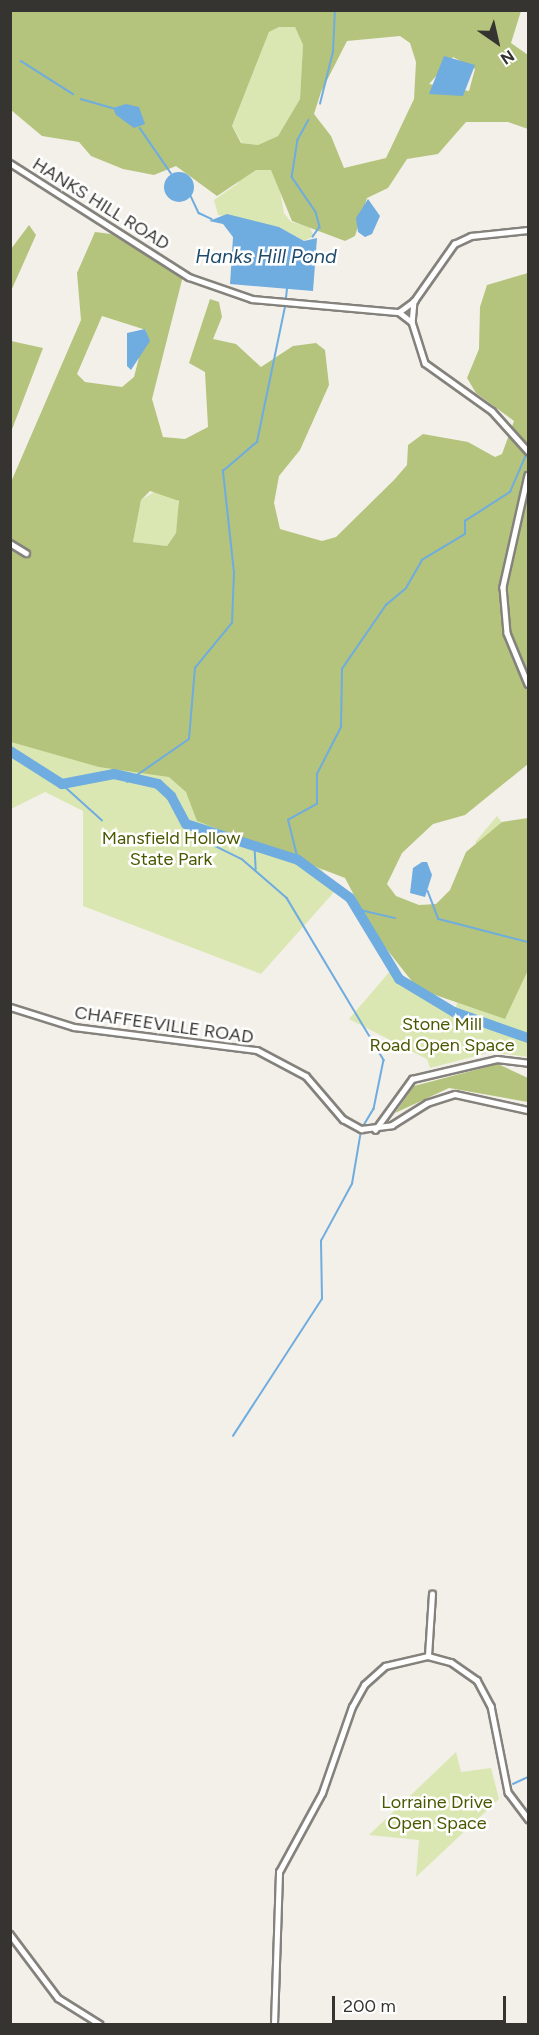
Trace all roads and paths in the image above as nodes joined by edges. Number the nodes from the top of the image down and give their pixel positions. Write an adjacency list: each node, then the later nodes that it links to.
1 (10, 163): 4 (street, HANKS HILL ROAD)
2 (528, 230): 3 (street)
3 (414, 301): 4 (street); 5 (street)
4 (399, 312): 5 (street)
5 (412, 322): 6 (street)
6 (528, 451)
7 (528, 475): 10 (street)
8 (10, 543): 9 (street)
9 (26, 553)
10 (528, 684)
11 (10, 1007): 14 (street, CHAFFEEVILLE ROAD)
12 (528, 1063): 14 (street)
13 (528, 1110): 14 (street)
14 (375, 1130)
15 (432, 1594): 16 (street)
16 (428, 1656): 17 (street); 20 (street)
17 (528, 1819)
18 (10, 1934): 19 (street)
19 (100, 2025)
20 (274, 2025)

